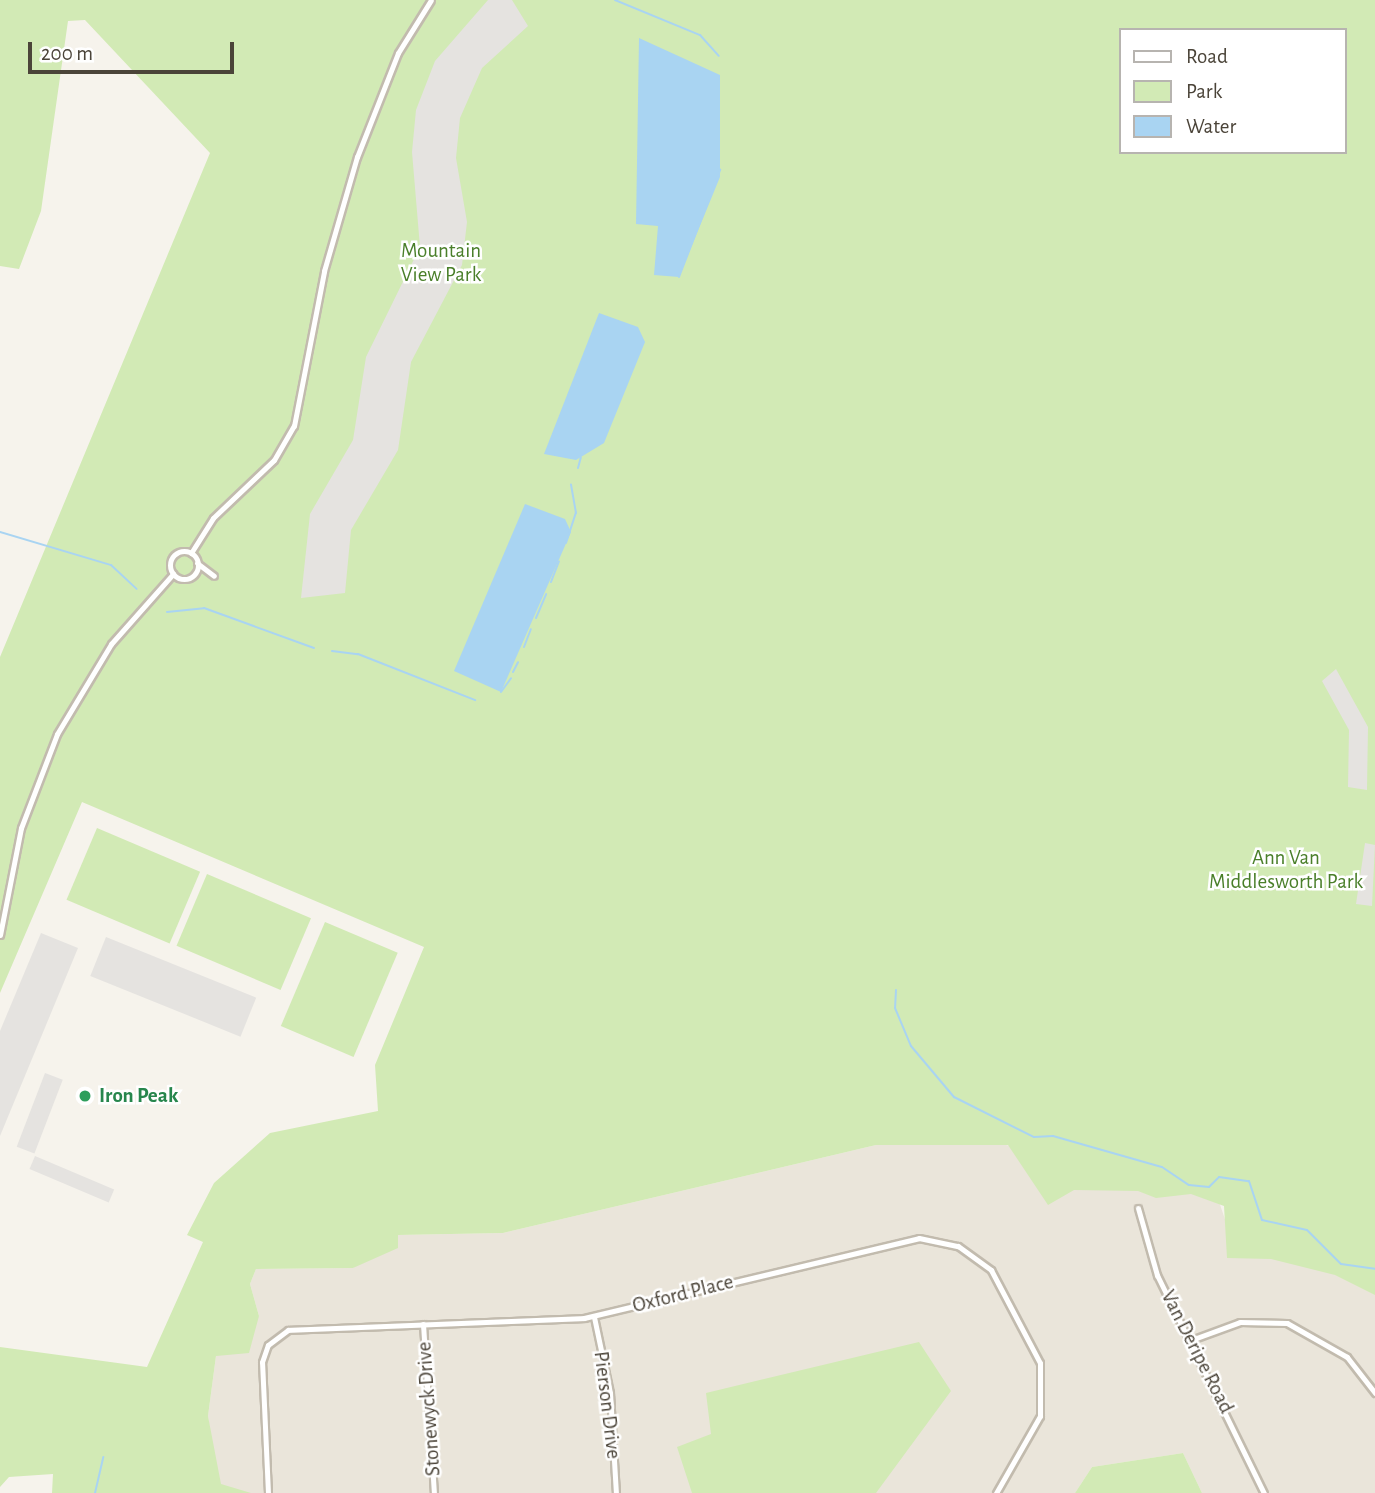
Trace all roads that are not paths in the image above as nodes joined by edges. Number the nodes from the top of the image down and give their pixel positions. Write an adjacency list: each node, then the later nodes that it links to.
1 (431, 0): 2 (street)
2 (191, 553): 3 (street); 4 (street)
3 (197, 563): 5 (street); 5 (street)
4 (173, 574): 5 (street); 6 (street)
5 (194, 574)
6 (0, 935)
7 (1138, 1208): 10 (street, Van Deripe Road)
8 (594, 1317): 9 (street, Oxford Place); 14 (street, Pierson Drive); 15 (street, Oxford Place)
9 (423, 1324): 12 (street, Oxford Place); 13 (street, Stonewyck Drive)
10 (1191, 1340): 11 (street); 16 (street, Van Deripe Road)
11 (1375, 1393)
12 (268, 1493)
13 (434, 1493)
14 (616, 1493)
15 (996, 1493)
16 (1264, 1493)

